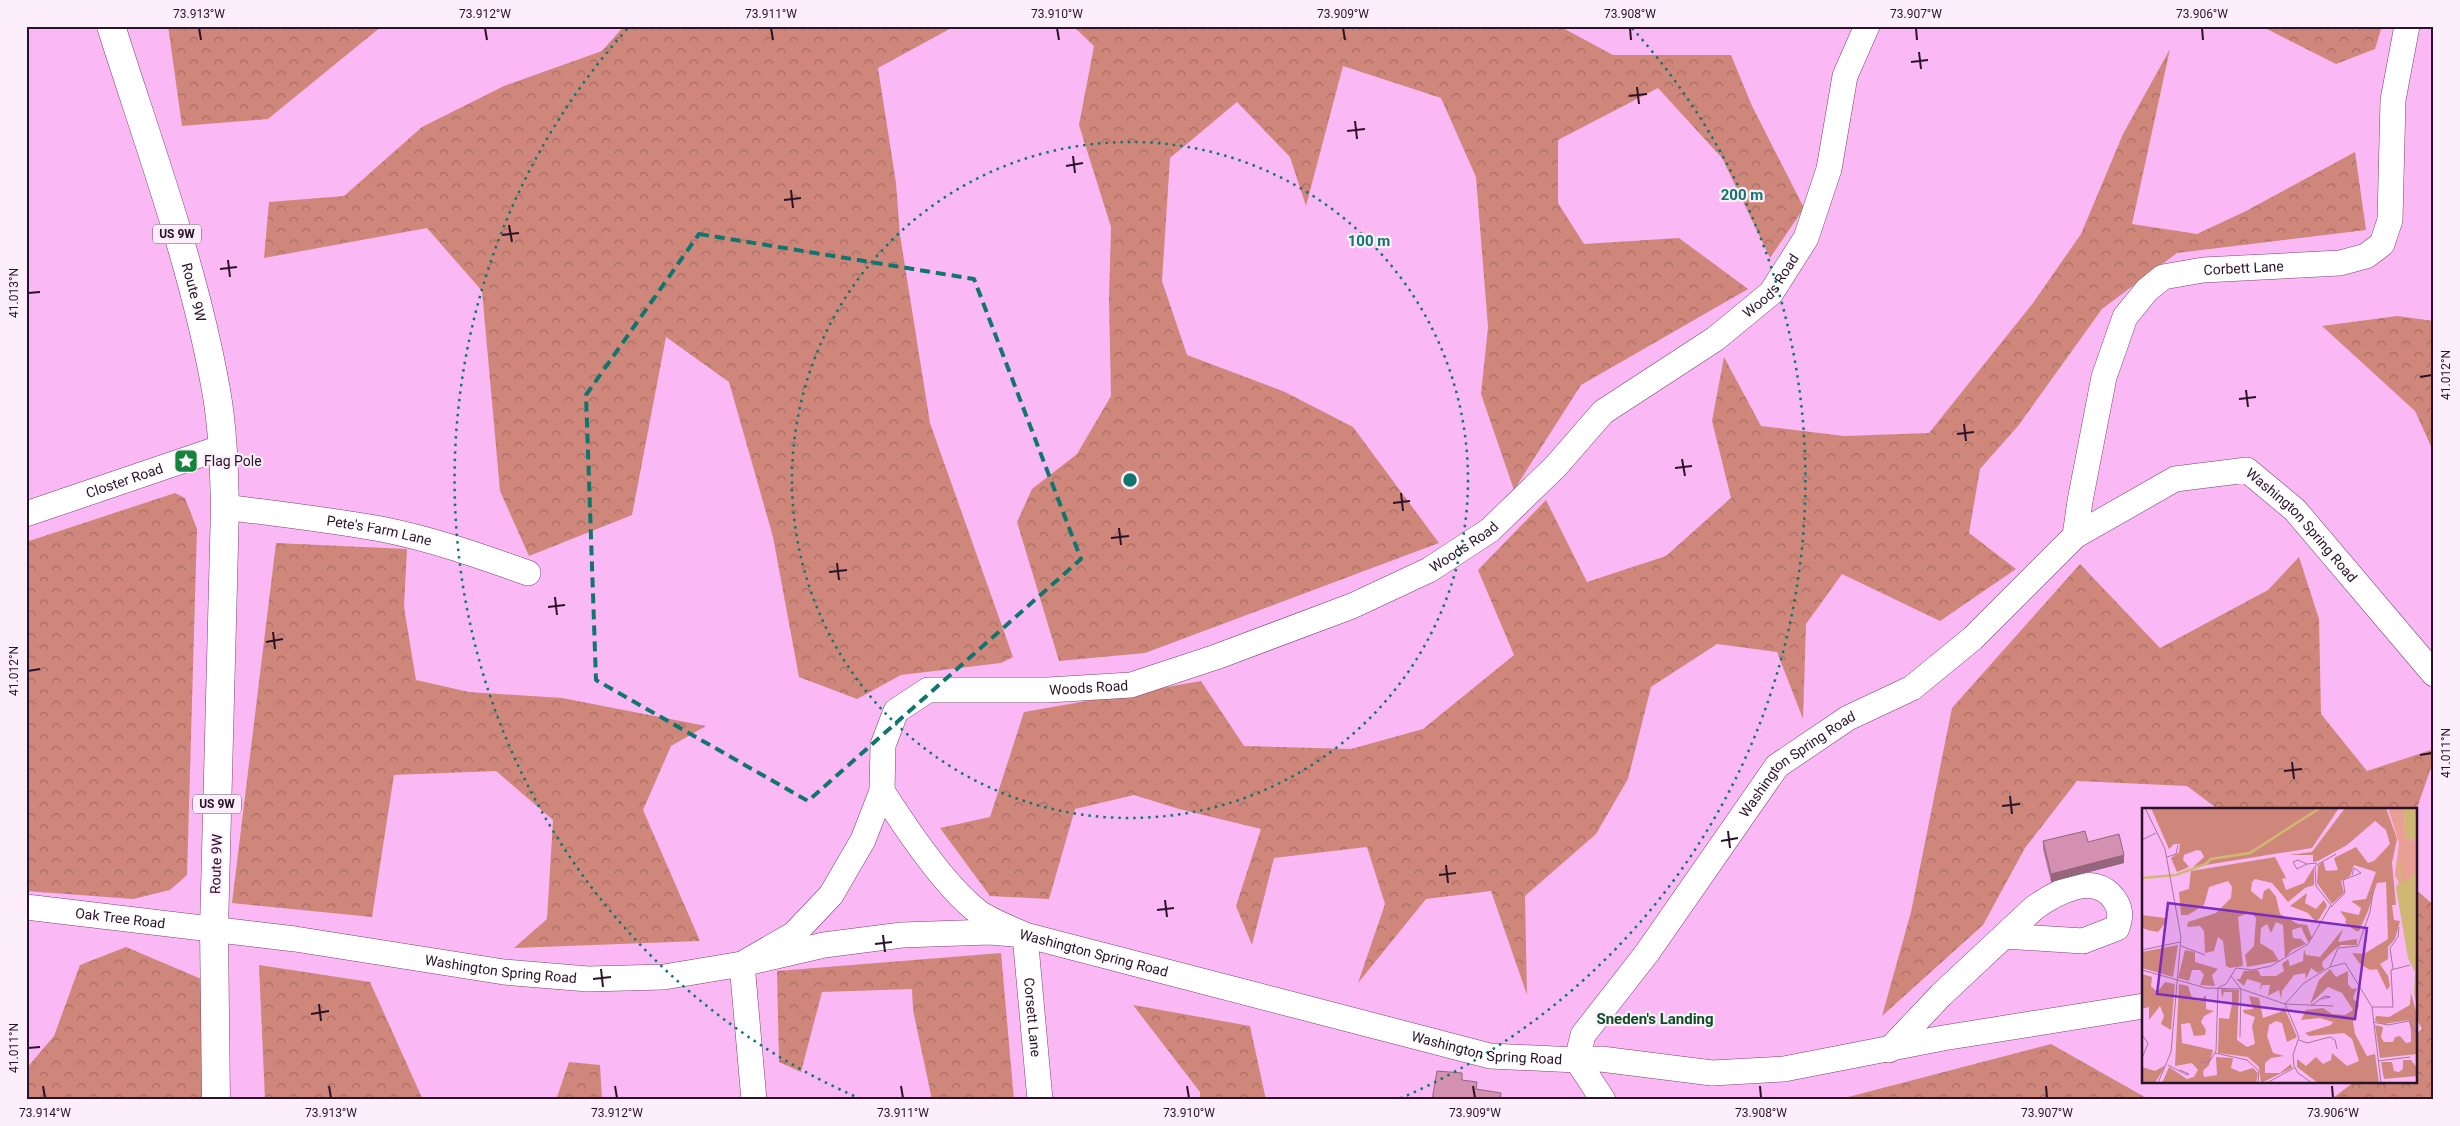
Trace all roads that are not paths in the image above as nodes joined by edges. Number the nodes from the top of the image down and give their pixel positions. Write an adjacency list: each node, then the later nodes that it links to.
1 (111, 26): 4 (main road, Route 9W / US 9W)
2 (1867, 26): 10 (street, Woods Road)
3 (2407, 26): 7 (street, Corbett Lane)
4 (223, 447): 5 (main road, US 9W); 6 (street, Closter Road)
5 (226, 508): 8 (street, Pete's Farm Lane); 12 (main road, Route 9W / US 9W)
6 (26, 514)
7 (2075, 536): 9 (street, Washington Spring Road); 18 (street, Washington Spring Road)
8 (528, 573)
9 (2434, 674)
10 (882, 791): 13 (street); 15 (street, Woods Road)
11 (26, 907): 12 (street, Oak Tree Road)
12 (214, 929): 15 (street, Washington Spring Road); 19 (main road, Route 9W / US 9W)
13 (1025, 935): 15 (street, Washington Spring Road); 18 (street, Washington Spring Road); 21 (street, Corsett Lane)
14 (2005, 936): 17 (street)
15 (742, 964): 20 (street)
16 (2142, 1006): 17 (street)
17 (1889, 1050): 18 (street)
18 (1577, 1060): 22 (street)
19 (216, 1100)
20 (754, 1100)
21 (1040, 1100)
22 (1603, 1100)

